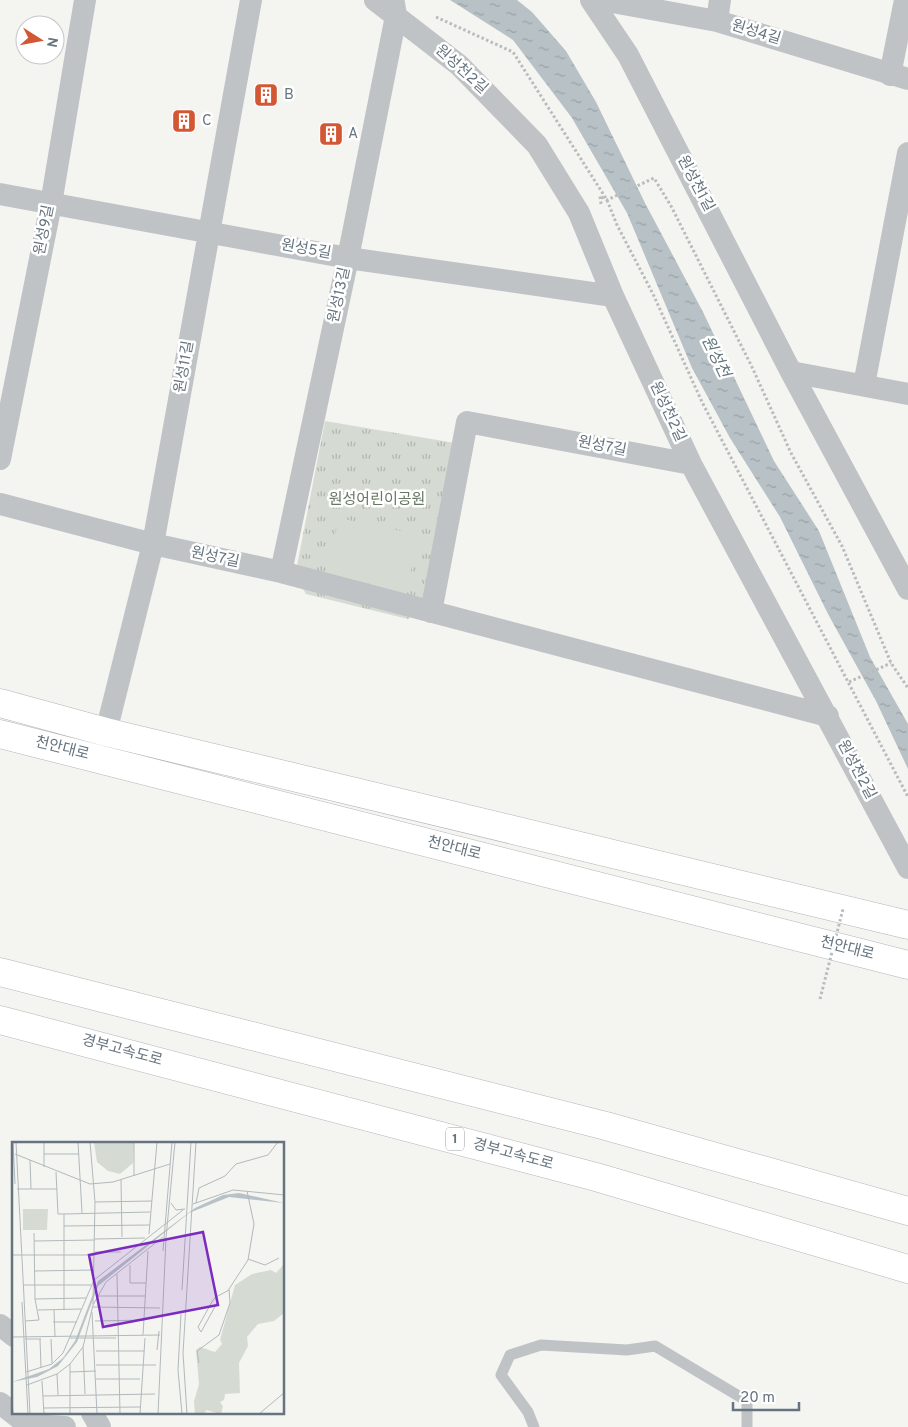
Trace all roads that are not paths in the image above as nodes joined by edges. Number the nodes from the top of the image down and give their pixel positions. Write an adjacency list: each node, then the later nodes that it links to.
1 (85, 0): 12 (street, 원성9길)
2 (251, 0): 13 (street, 원성11길)
3 (375, 0): 7 (street, 원성천2길)
4 (591, 0): 16 (street, 원성천1길)
5 (601, 0): 8 (street, 원성4길)
6 (905, 0): 9 (street)
7 (395, 8): 14 (street, 원성13길); 15 (street, 원성천2길)
8 (719, 10): 9 (street, 원성4길)
9 (899, 77)
10 (908, 153): 17 (street)
11 (0, 194): 12 (street, 원성5길)
12 (51, 204): 13 (street, 원성5길); 19 (street, 원성9길)
13 (210, 232): 14 (street, 원성5길); 22 (street, 원성11길)
14 (348, 258): 15 (street, 원성5길); 23 (street, 원성13길)
15 (613, 296): 20 (street, 원성천2길)
16 (791, 372): 17 (street); 24 (street, 원성천1길)
17 (864, 385): 18 (street)
18 (908, 394)
19 (0, 459)
20 (691, 464): 25 (street, 원성7길); 27 (street, 원성천2길)
21 (0, 504): 22 (street, 원성7길)
22 (153, 544): 23 (street, 원성7길); 28 (street, 원성11길)
23 (281, 572): 25 (street, 원성7길)
24 (908, 589)
25 (431, 612): 27 (street, 원성7길)
26 (0, 703): 28 (main road, 천안대로)
27 (828, 716): 30 (street, 원성천2길)
28 (106, 732): 31 (main road, 천안대로)
29 (0, 734): 32 (main road, 천안대로)
30 (908, 868)
31 (908, 926)
32 (908, 965)
33 (0, 972): 35 (main road)
34 (0, 1020): 36 (main road, 경부고속도로 / 1)
35 (908, 1211)
36 (908, 1269)
37 (0, 1325): 38 (street)
38 (12, 1334)
39 (0, 1403): 40 (street)
40 (12, 1412)
41 (15, 1414): 43 (street)
42 (93, 1414): 44 (street)
43 (65, 1427)
44 (100, 1427)
45 (534, 1427): 46 (lane)
46 (747, 1427)

